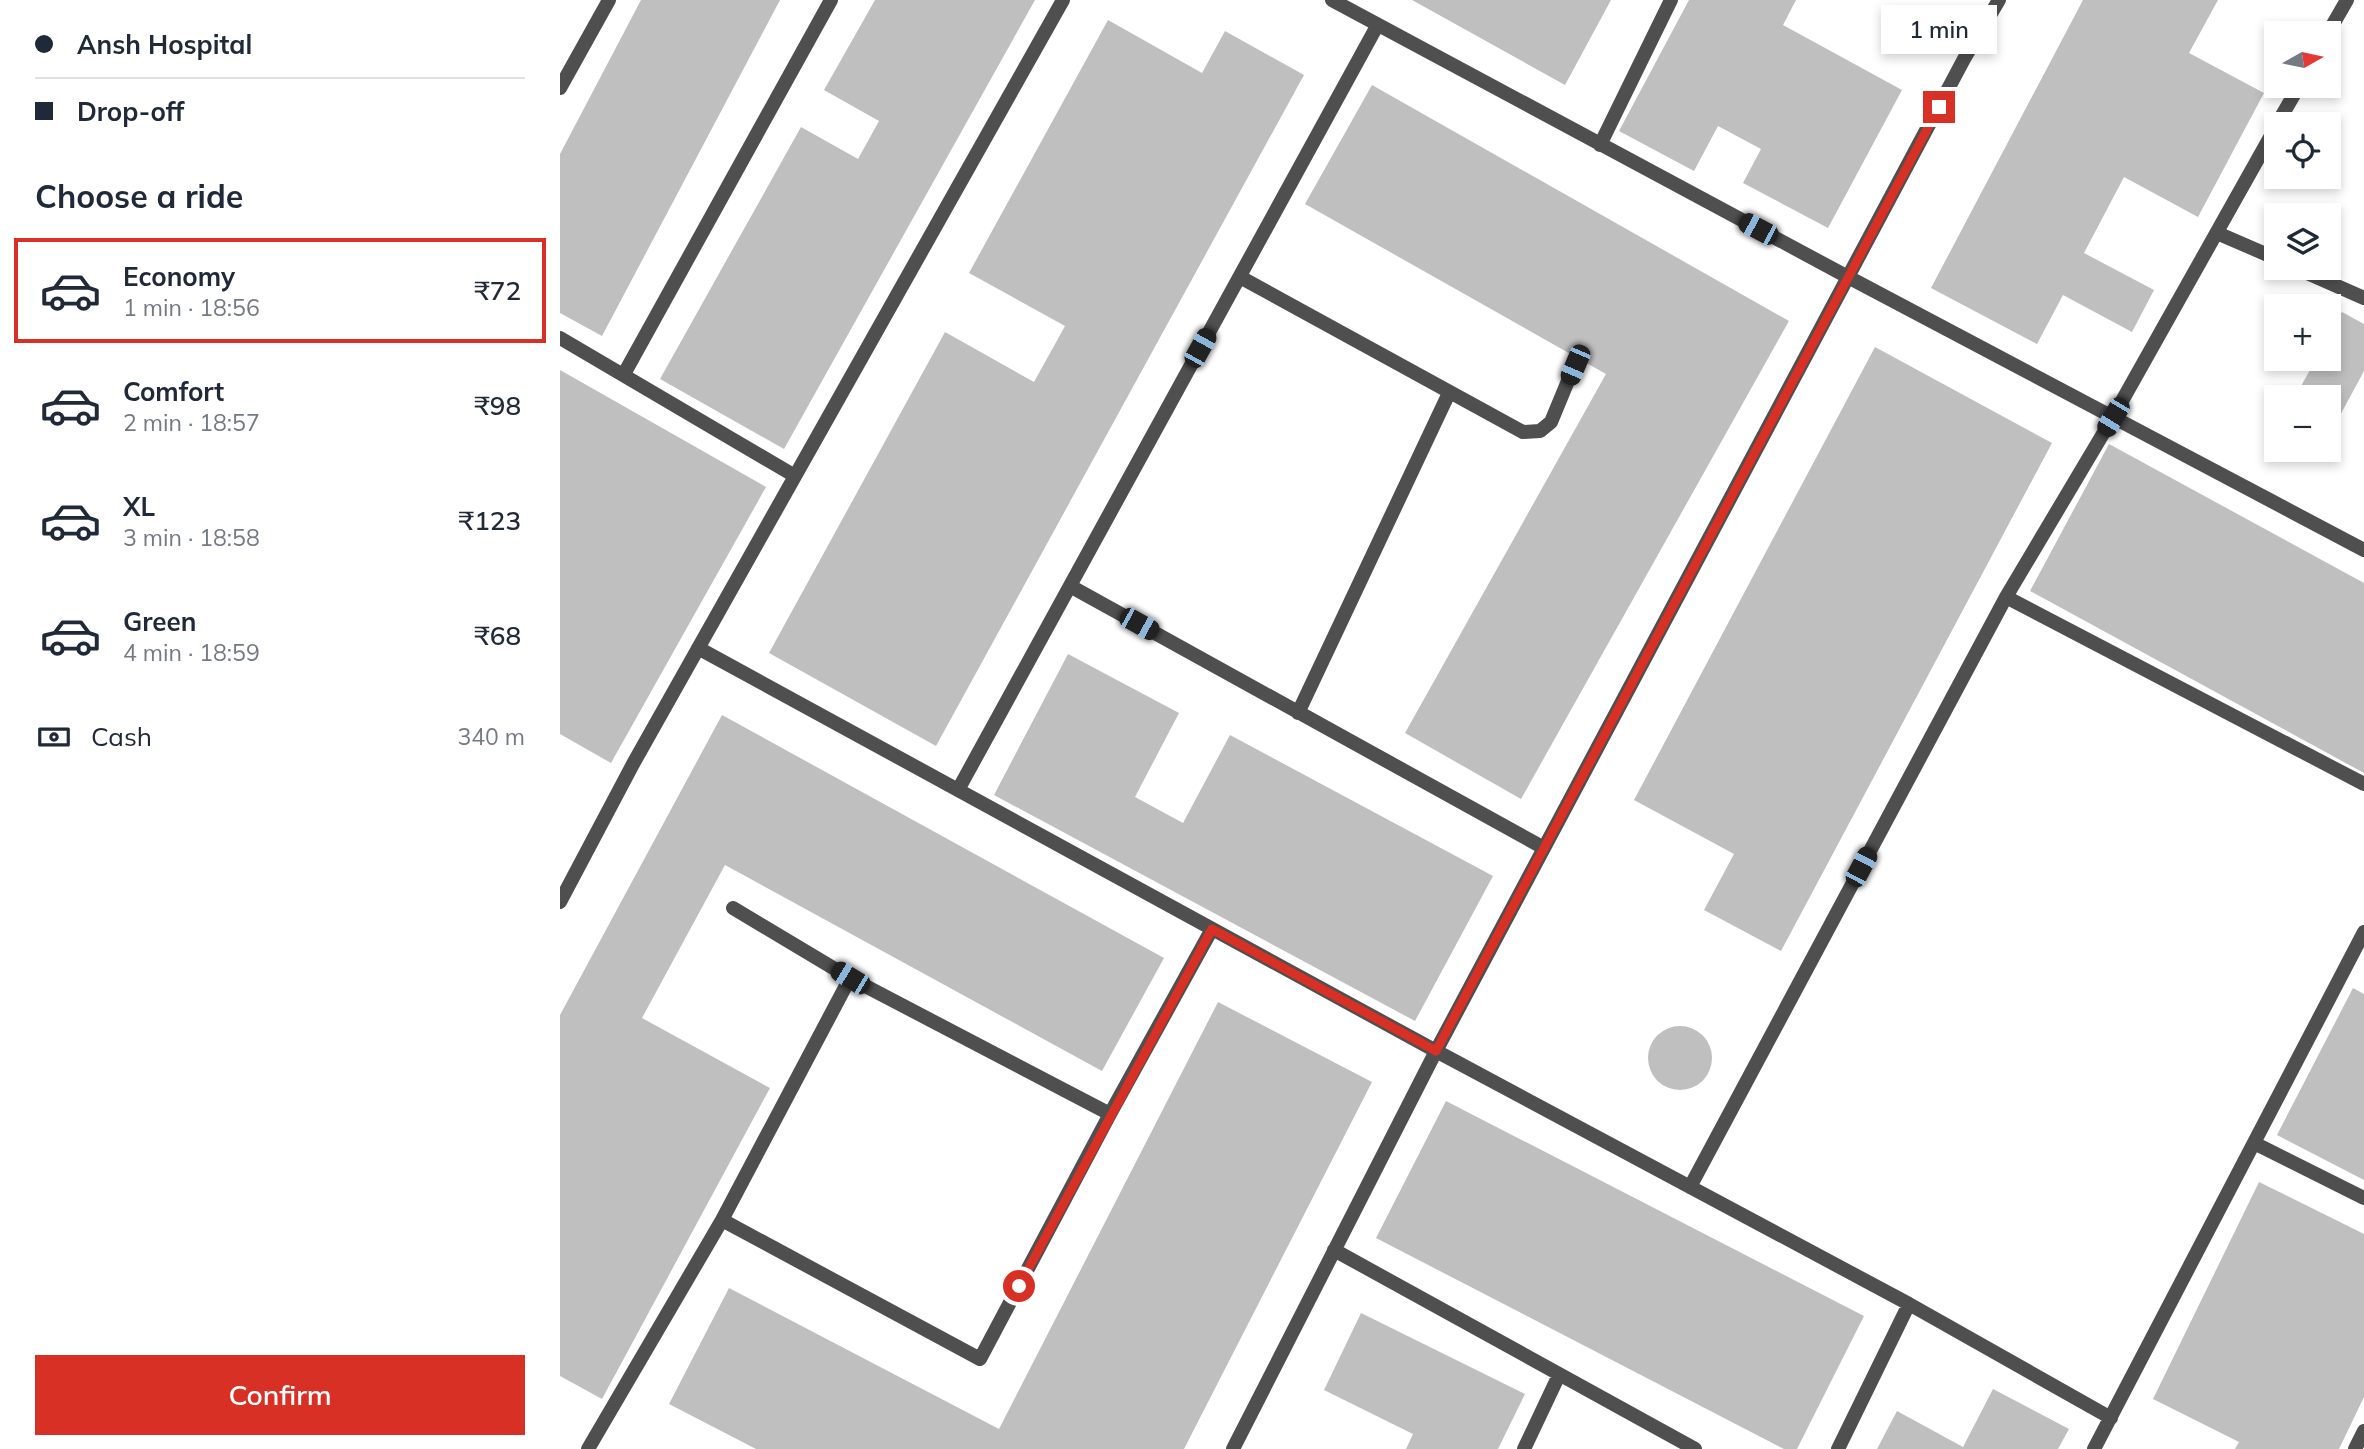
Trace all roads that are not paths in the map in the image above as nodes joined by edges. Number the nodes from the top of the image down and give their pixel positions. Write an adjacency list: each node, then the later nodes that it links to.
1 (609, 0): 10 (street)
2 (831, 0): 21 (street)
3 (1063, 0): 24 (street)
4 (1332, 0): 9 (street)
5 (1671, 0): 11 (street)
6 (1998, 0): 16 (street)
7 (2347, 0): 8 (street)
8 (2335, 21)
9 (1377, 26): 11 (street); 15 (street)
10 (560, 88)
11 (1600, 145): 16 (street)
12 (2264, 148): 13 (street)
13 (2217, 233): 14 (street); 23 (street)
14 (2264, 254)
15 (1240, 277): 22 (street); 26 (street)
16 (1848, 277): 23 (street); 32 (street)
17 (2323, 280): 18 (street)
18 (2364, 298)
19 (560, 338): 21 (street)
20 (1575, 365): 22 (street)
21 (624, 374): 24 (street)
22 (1449, 393): 29 (street)
23 (2113, 417): 25 (street); 27 (street)
24 (795, 476): 28 (street)
25 (2364, 550)
26 (1070, 586): 29 (street); 31 (street)
27 (2006, 597): 30 (street); 42 (street)
28 (698, 648): 31 (street); 33 (street)
29 (1298, 712): 32 (street)
30 (2364, 784)
31 (958, 790): 35 (street)
32 (1544, 848): 39 (street)
33 (560, 902)
34 (733, 908): 38 (street)
35 (1212, 929): 39 (street); 40 (street)
36 (2364, 932): 37 (street)
37 (2359, 955): 41 (street)
38 (850, 978): 40 (street); 44 (street)
39 (1436, 1051): 42 (street); 45 (street)
40 (1110, 1114): 44 (street)
41 (2254, 1143): 43 (street); 48 (street)
42 (1690, 1187): 46 (street)
43 (2364, 1198)
44 (722, 1220): 50 (street)
45 (1334, 1250): 47 (street); 51 (street)
46 (1909, 1304): 48 (street); 54 (street)
47 (1559, 1375): 52 (street); 53 (street)
48 (2111, 1418): 55 (street)
49 (2364, 1431): 56 (street)
50 (588, 1449)
51 (1233, 1449)
52 (1524, 1449)
53 (1695, 1449)
54 (1839, 1449)
55 (2094, 1449)
56 (2355, 1449)

